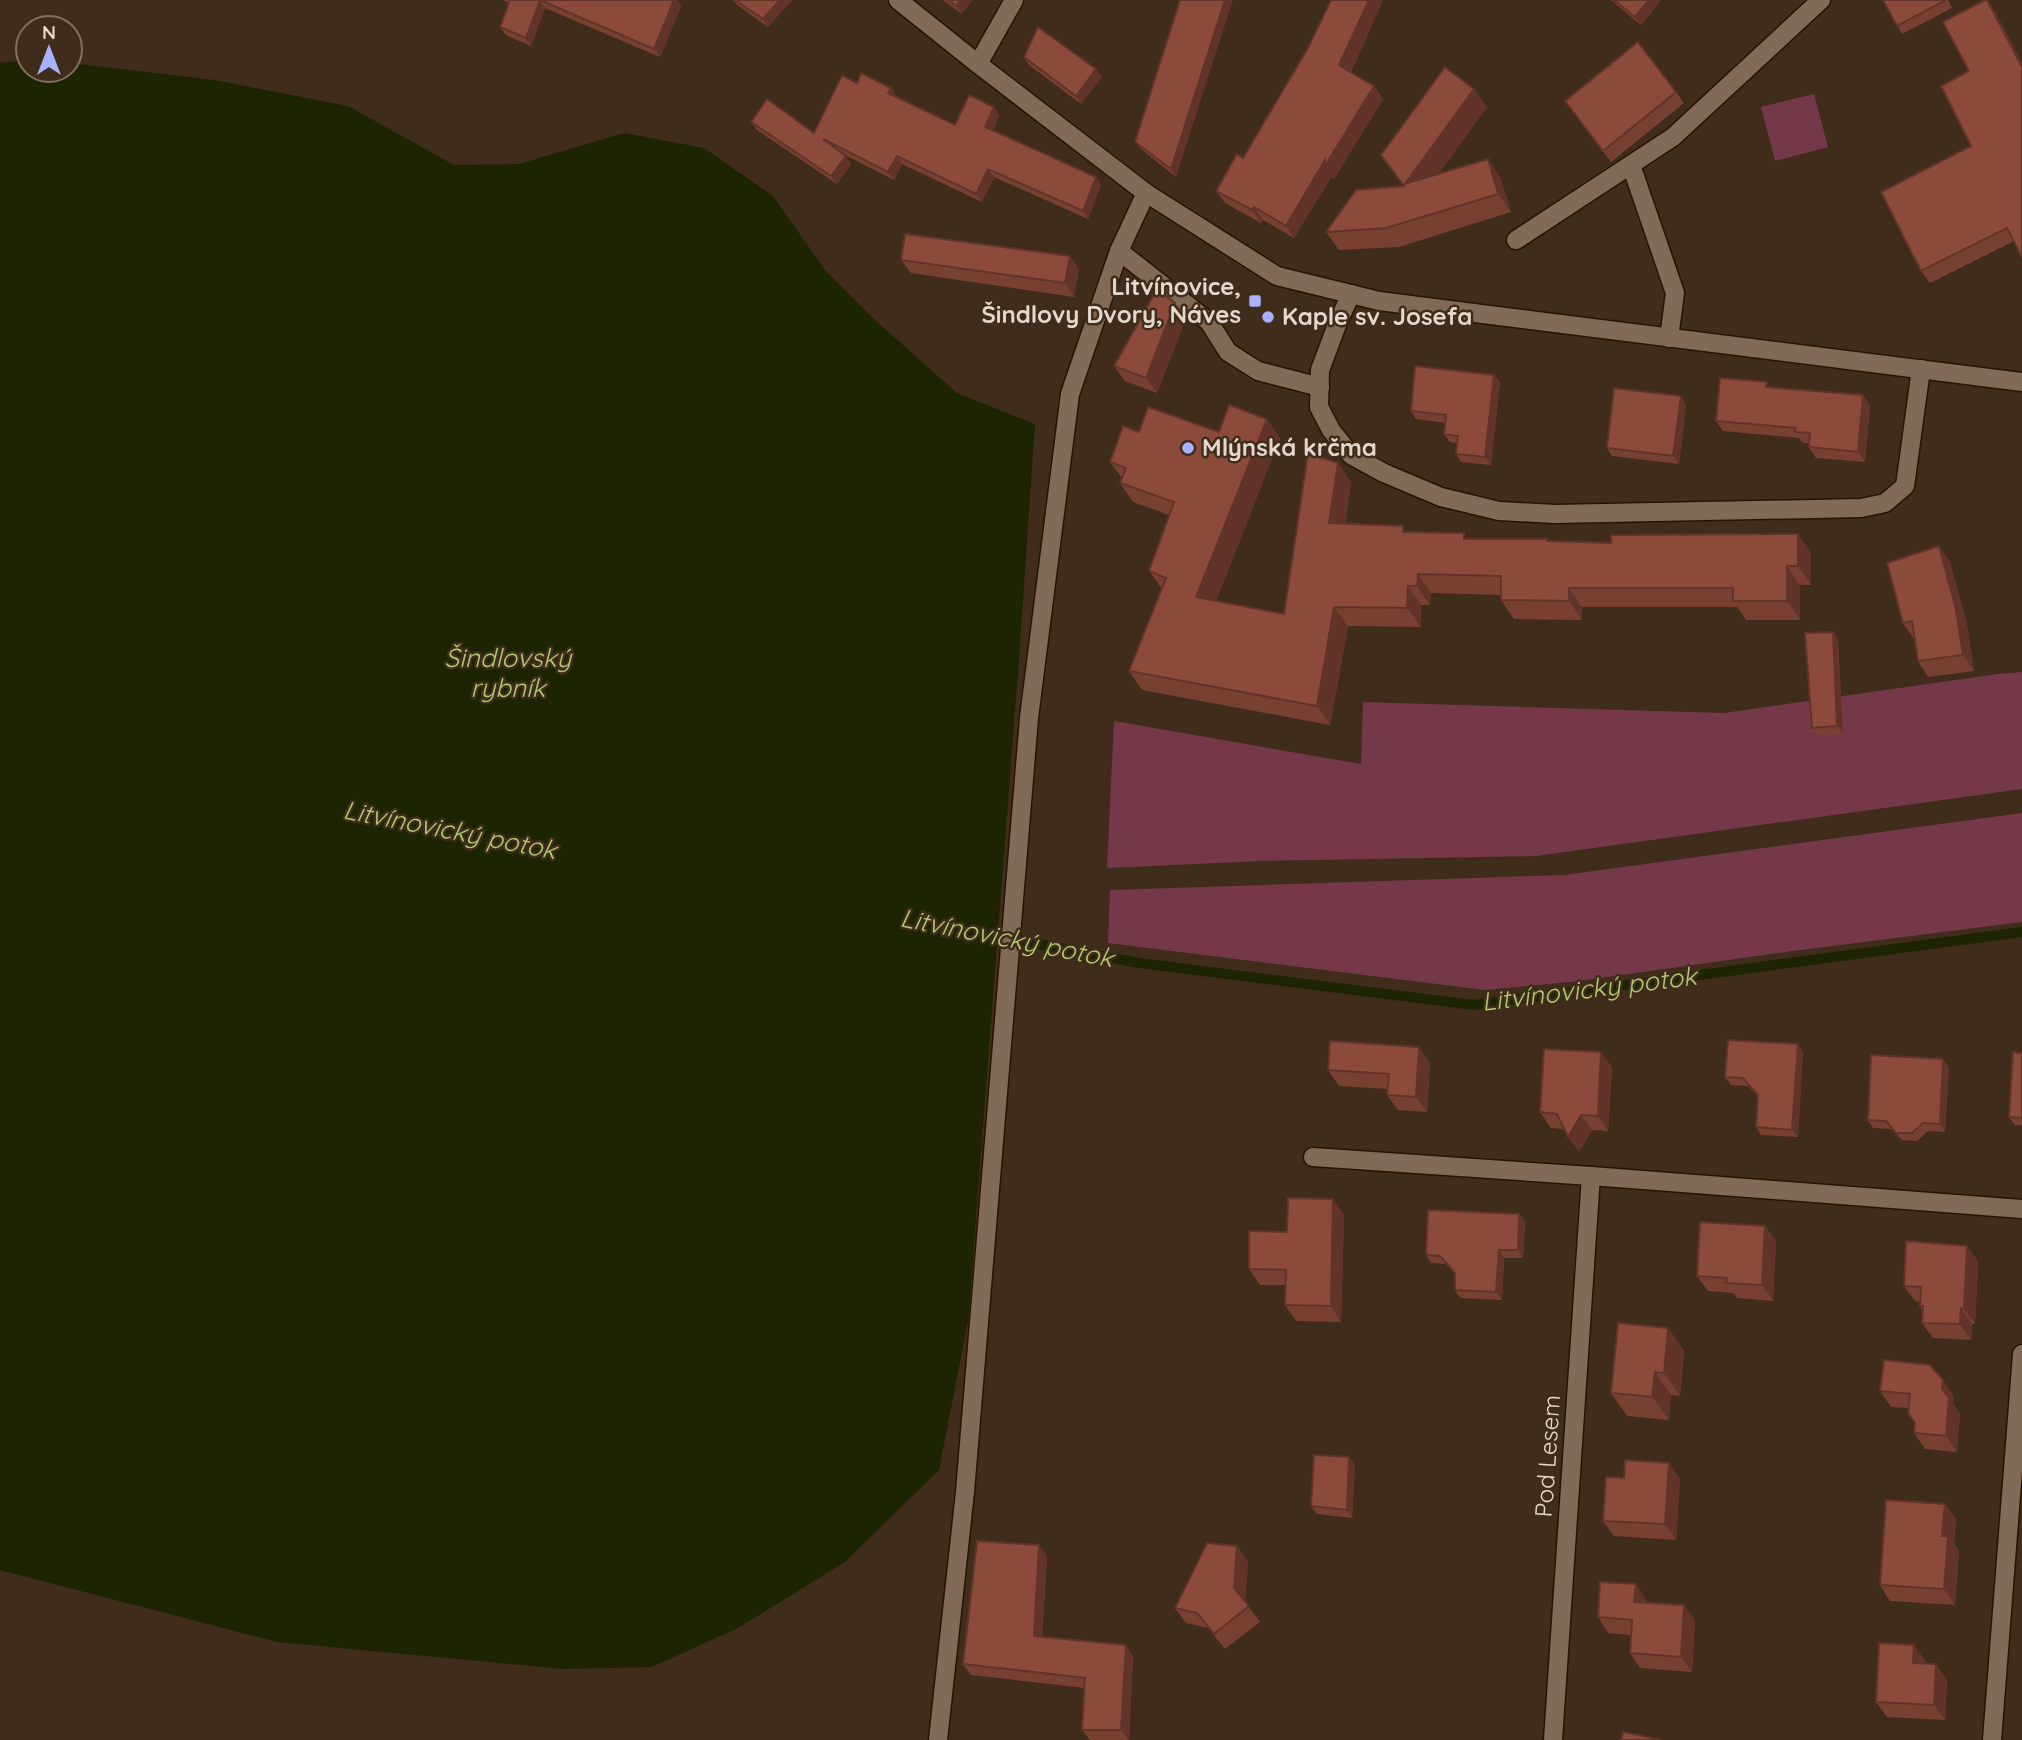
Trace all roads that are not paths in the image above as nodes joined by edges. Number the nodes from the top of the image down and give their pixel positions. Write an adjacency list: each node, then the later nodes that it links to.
1 (898, 0): 4 (street)
2 (1014, 0): 4 (street)
3 (1821, 0): 5 (street)
4 (978, 64): 6 (street)
5 (1631, 165): 7 (street); 10 (street)
6 (1146, 193): 8 (street); 9 (street)
7 (1516, 240)
8 (1119, 251): 13 (street); 18 (street)
9 (1351, 294): 10 (street); 13 (street)
10 (1669, 338): 11 (street)
11 (1921, 369): 12 (street); 13 (street)
12 (2022, 382)
13 (1320, 387)
14 (1313, 1157): 15 (street)
15 (1591, 1176): 16 (street); 19 (street, Pod Lesem)
16 (2022, 1209)
17 (2022, 1354): 20 (street)
18 (938, 1740)
19 (1553, 1740)
20 (1992, 1740)

